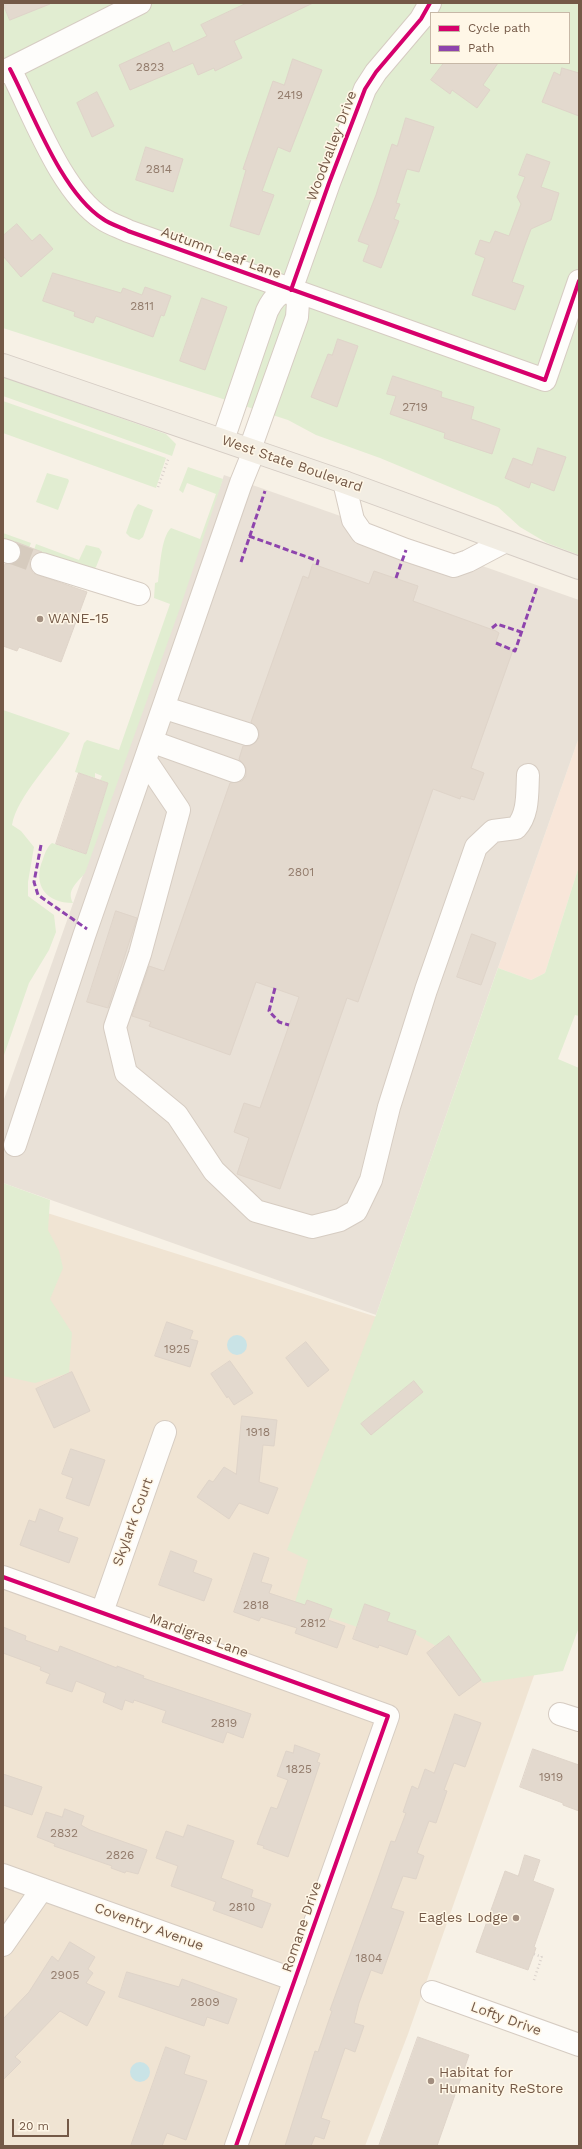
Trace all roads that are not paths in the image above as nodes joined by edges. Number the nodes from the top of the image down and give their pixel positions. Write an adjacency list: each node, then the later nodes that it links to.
1 (140, 3): 3 (street)
2 (430, 3): 5 (street, Woodvalley Drive)
3 (6, 70): 5 (street, Autumn Leaf Lane)
4 (579, 281): 5 (street, Autumn Leaf Lane)
5 (291, 290): 7 (street); 8 (street)
6 (3, 365): 7 (main road, West State Boulevard)
7 (223, 440): 8 (main road, West State Boulevard)
8 (252, 450): 9 (main road, West State Boulevard); 14 (street)
9 (344, 482): 10 (main road, West State Boulevard); 10 (street)
10 (504, 542): 12 (main road, West State Boulevard)
11 (42, 564): 13 (street)
12 (579, 568)
13 (139, 594)
14 (165, 708): 15 (street); 16 (street)
15 (247, 734)
16 (150, 751): 17 (street); 18 (street); 19 (street)
17 (234, 771)
18 (528, 775)
19 (15, 1145)
20 (165, 1432): 22 (street, Skylark Court)
21 (3, 1577): 22 (street, Mardigras Lane)
22 (102, 1612): 23 (street, Mardigras Lane)
23 (388, 1716): 27 (street, Romane Drive)
24 (3, 1875): 25 (street, Coventry Avenue)
25 (42, 1889): 26 (street); 27 (street, Coventry Avenue)
26 (3, 1945)
27 (295, 1980): 30 (street, Romane Drive)
28 (432, 1992): 29 (street, Lofty Drive)
29 (579, 2045)
30 (236, 2146)

